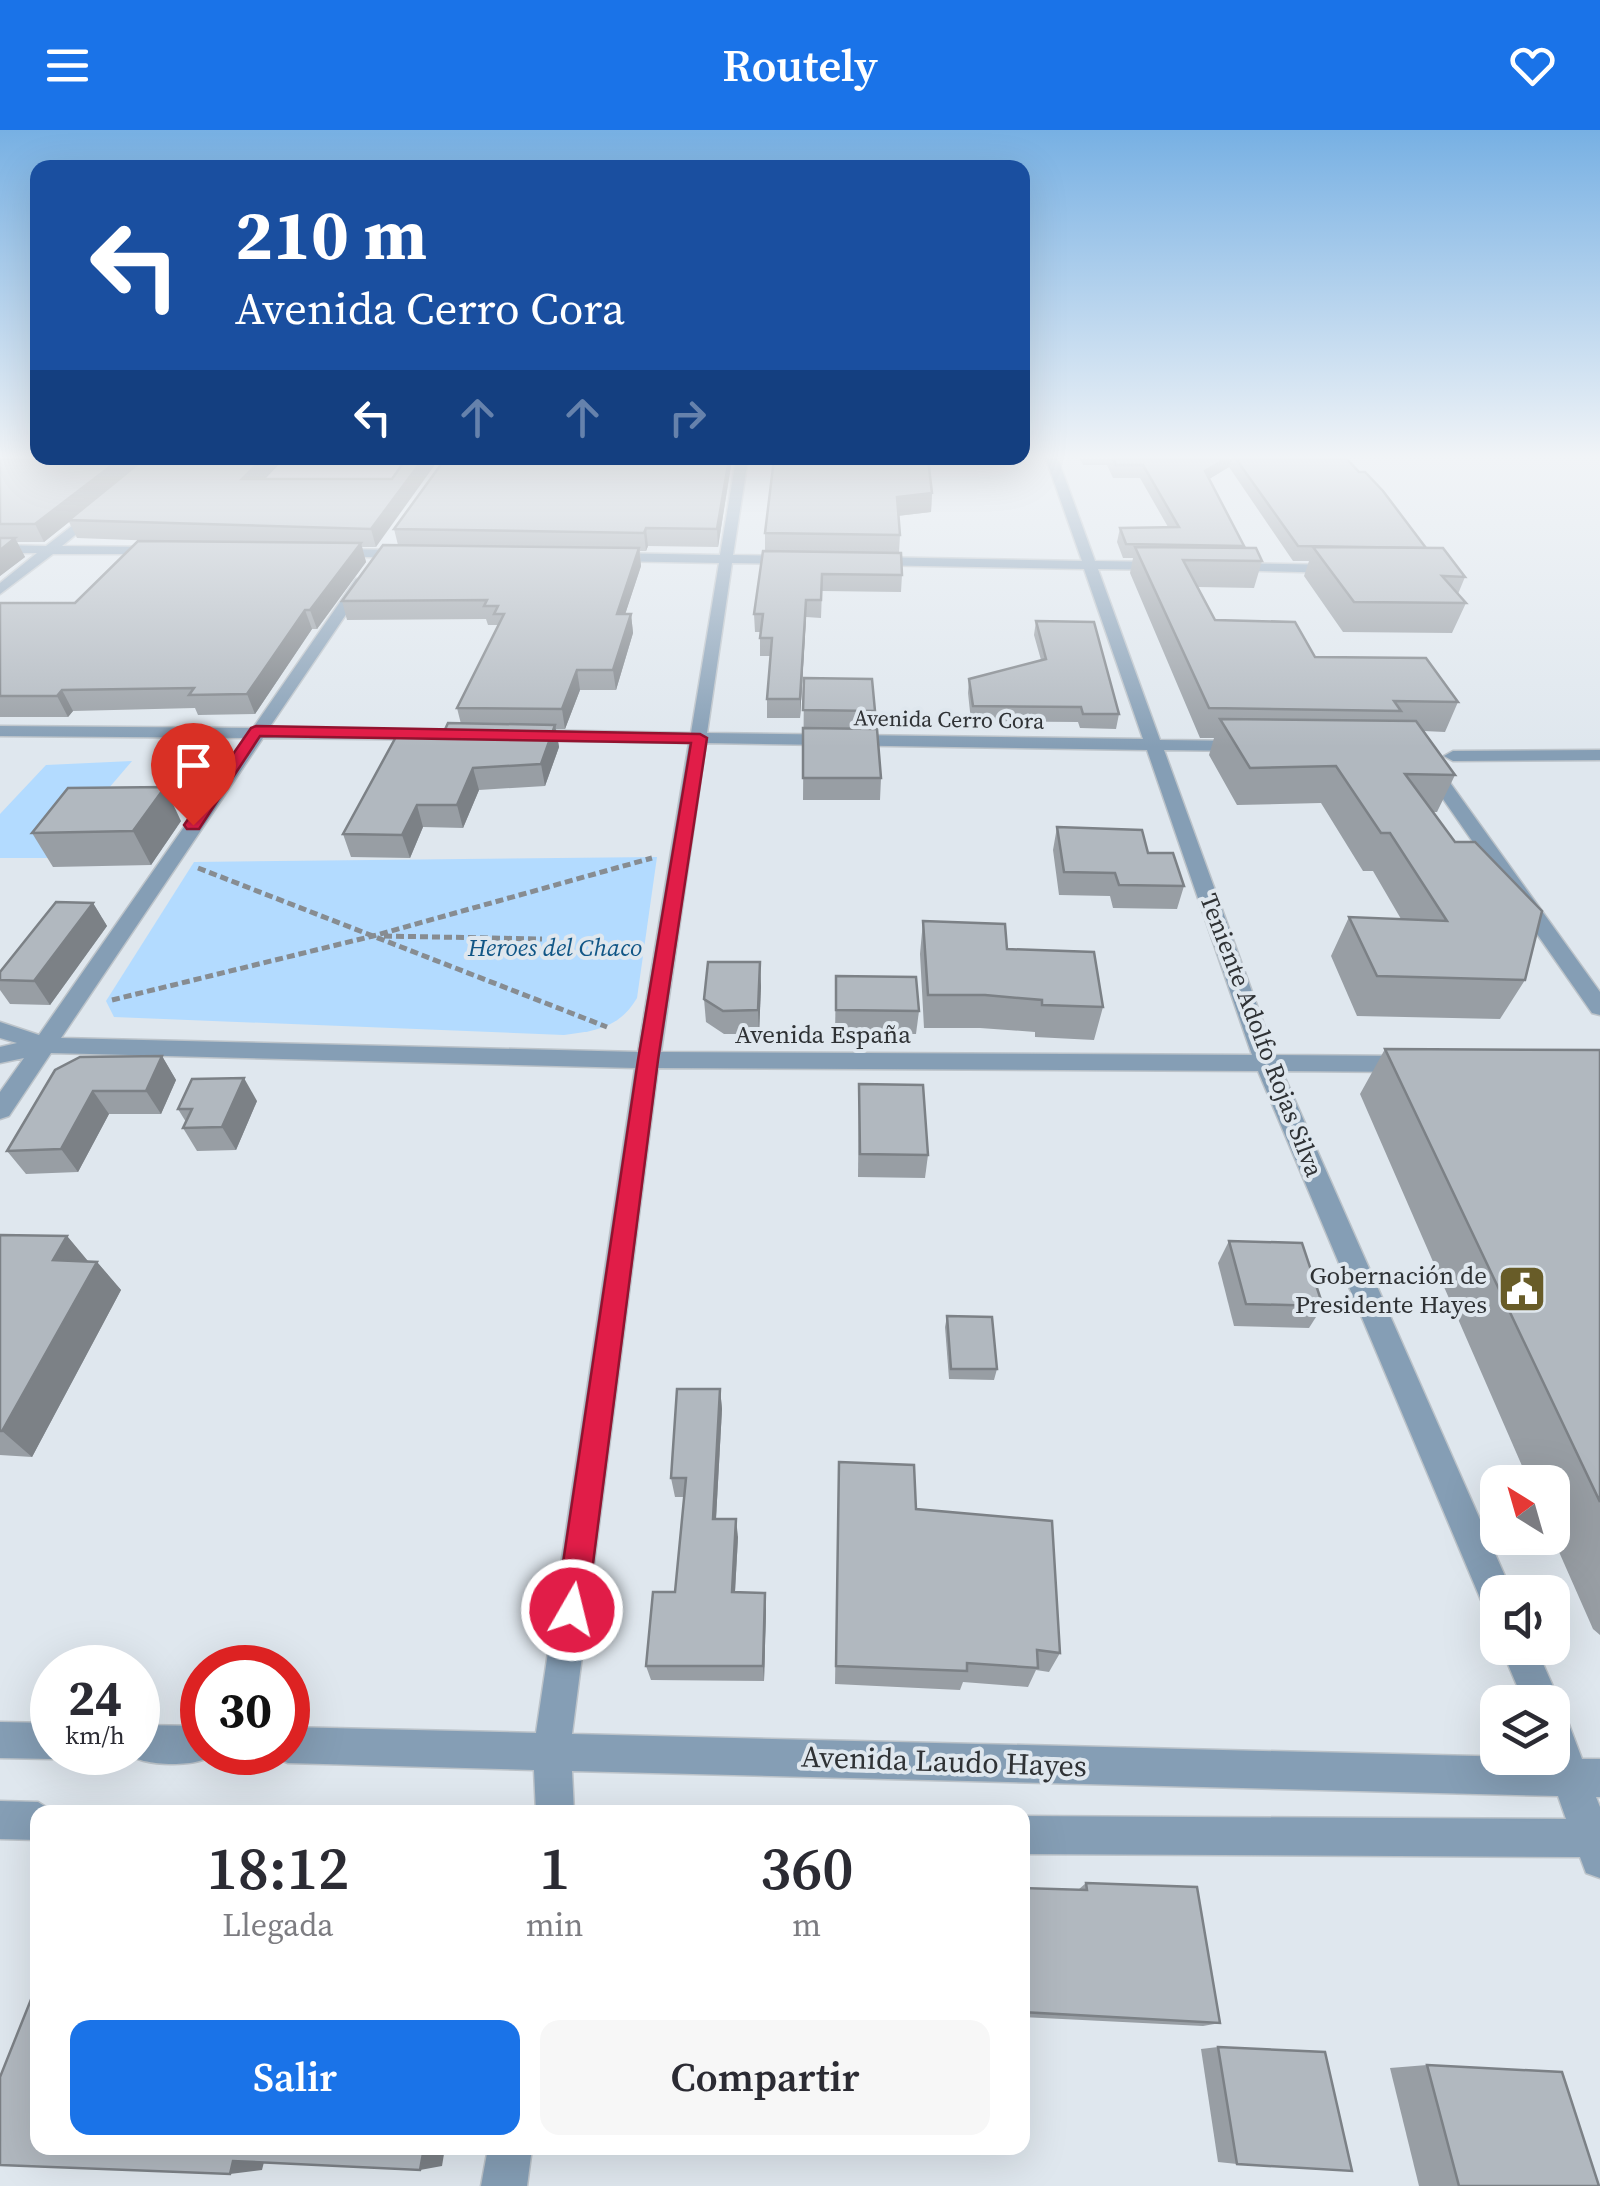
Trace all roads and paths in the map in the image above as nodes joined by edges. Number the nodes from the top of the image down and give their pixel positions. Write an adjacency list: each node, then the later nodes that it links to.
1 (43, 555): 13 (street)
2 (381, 555): 15 (street)
3 (728, 555): 6 (street)
4 (1087, 555): 12 (street, Teniente Adolfo Rojas Silva)
5 (593, 557): 6 (street)
6 (727, 559): 7 (street); 18 (street)
7 (804, 560)
8 (862, 561): 12 (street)
9 (1176, 566): 12 (street)
10 (1213, 566): 11 (street)
11 (1364, 569)
12 (1095, 577): 19 (street, Teniente Adolfo Rojas Silva)
13 (0, 590)
14 (0, 731): 15 (street)
15 (256, 731): 16 (street); 32 (street)
16 (488, 735)
17 (507, 735): 18 (street, Avenida Cerro Cora)
18 (700, 738): 19 (street, Avenida Cerro Cora); 34 (street)
19 (1154, 744): 20 (street, Avenida Cerro Cora); 35 (street, Teniente Adolfo Rojas Silva)
20 (1267, 746)
21 (1417, 749): 29 (street)
22 (1453, 756): 23 (street)
23 (1600, 756)
24 (657, 856): 26 (path)
25 (192, 866): 26 (path)
26 (373, 936): 27 (path); 28 (path); 30 (path)
27 (542, 939)
28 (106, 1001)
29 (1600, 1008)
30 (607, 1027)
31 (0, 1030): 32 (street, Avenida España)
32 (46, 1045): 33 (street, Avenida España); 34 (street, Avenida España); 37 (street)
33 (0, 1055)
34 (648, 1060): 35 (street, Avenida España); 42 (street)
35 (1268, 1064): 36 (street, Avenida España); 38 (street, Teniente Adolfo Rojas Silva)
36 (1432, 1064)
37 (0, 1110)
38 (1487, 1575)
39 (0, 1740): 40 (street)
40 (30, 1741)
41 (310, 1745): 42 (street, Avenida Laudo Hayes)
42 (552, 1750): 44 (street, Avenida Laudo Hayes); 45 (street)
43 (1570, 1753): 44 (street)
44 (1587, 1778): 49 (street)
45 (554, 1805)
46 (0, 1820): 47 (street)
47 (30, 1820)
48 (1030, 1835): 49 (street)
49 (1597, 1845)
50 (509, 2155): 51 (street)
51 (504, 2186)

